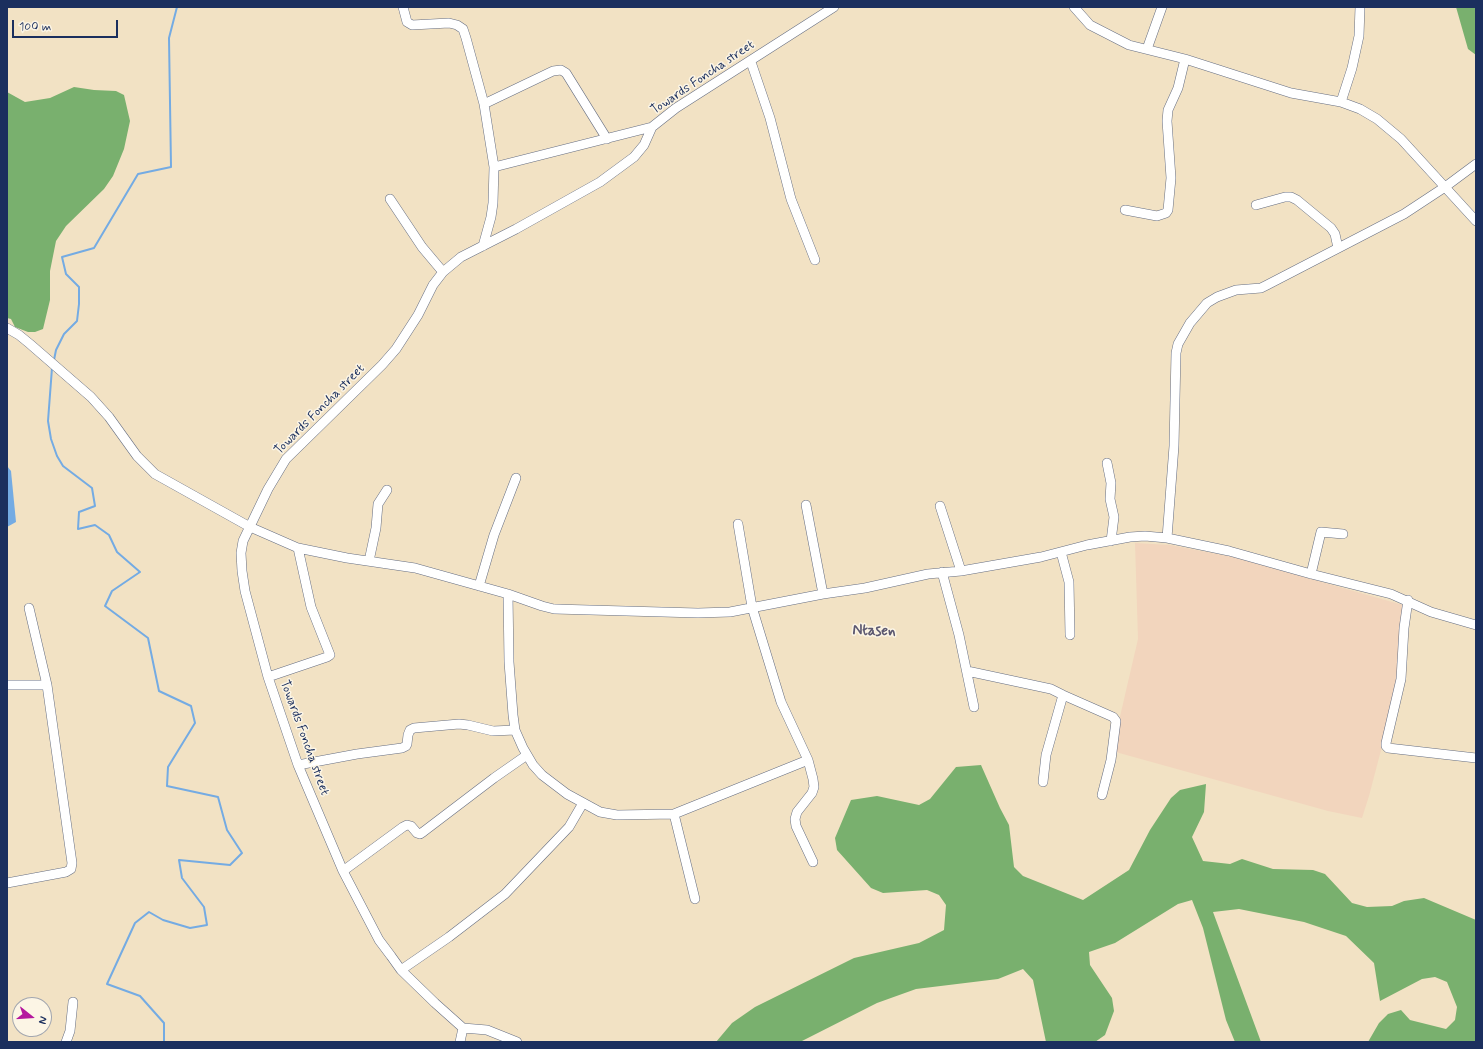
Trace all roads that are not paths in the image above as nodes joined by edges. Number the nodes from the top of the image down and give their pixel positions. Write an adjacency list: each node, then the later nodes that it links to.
1 (403, 7): 10 (street)
2 (1074, 7): 6 (street)
3 (1162, 7): 6 (street)
4 (1360, 7): 9 (street)
5 (832, 8): 8 (street, Towards Foncha street)
6 (1147, 49): 7 (street)
7 (1185, 59): 9 (street); 18 (street)
8 (751, 62): 11 (street, Towards Foncha street); 22 (street)
9 (1341, 102): 15 (street)
10 (484, 104): 12 (street); 14 (street)
11 (652, 127): 12 (street); 20 (street, Towards Foncha street)
12 (607, 139): 14 (street)
13 (1476, 164): 15 (street)
14 (494, 167): 20 (street)
15 (1445, 187): 19 (street); 21 (street)
16 (390, 199): 23 (street)
17 (1256, 205): 21 (street)
18 (1125, 210)
19 (1476, 221)
20 (483, 246): 23 (street, Towards Foncha street)
21 (1338, 248): 33 (street)
22 (814, 260)
23 (443, 272): 31 (street, Towards Foncha street)
24 (7, 328): 31 (street)
25 (1107, 463): 34 (street)
26 (516, 478): 41 (street)
27 (387, 490): 37 (street)
28 (806, 505): 43 (street)
29 (940, 506): 38 (street)
30 (738, 524): 45 (street)
31 (250, 527): 35 (street); 50 (street, Towards Foncha street)
32 (1343, 534): 40 (street)
33 (1167, 538): 34 (street); 40 (street)
34 (1111, 541): 36 (street)
35 (298, 548): 37 (street); 50 (street)
36 (1061, 552): 38 (street); 48 (street)
37 (370, 561): 41 (street)
38 (961, 571): 39 (street)
39 (942, 572): 43 (street); 49 (street)
40 (1311, 574): 44 (street)
41 (479, 586): 42 (street)
42 (508, 594): 45 (street); 55 (street)
43 (823, 594): 45 (street)
44 (1408, 600): 47 (street); 57 (street)
45 (752, 607): 58 (street)
46 (30, 608): 52 (street)
47 (1476, 625)
48 (1070, 635)
49 (967, 671): 53 (street); 54 (street)
50 (268, 677): 59 (street, Towards Foncha street)
51 (7, 685): 52 (street)
52 (47, 685): 66 (street)
53 (1063, 695): 60 (street); 61 (street)
54 (974, 707)
55 (515, 730): 56 (street); 59 (street)
56 (527, 755): 62 (street); 65 (street)
57 (1476, 758)
58 (808, 760): 63 (street); 64 (street)
59 (298, 766): 65 (street, Towards Foncha street)
60 (1042, 782)
61 (1102, 795)
62 (583, 803): 63 (street); 68 (street)
63 (674, 814): 67 (street)
64 (813, 862)
65 (343, 871): 68 (street, Towards Foncha street)
66 (7, 883)
67 (695, 899)
68 (401, 970): 70 (street, Towards Foncha street)
69 (73, 1002): 71 (street)
70 (463, 1028): 72 (street); 73 (street)
71 (66, 1042)
72 (460, 1042)
73 (517, 1042)

